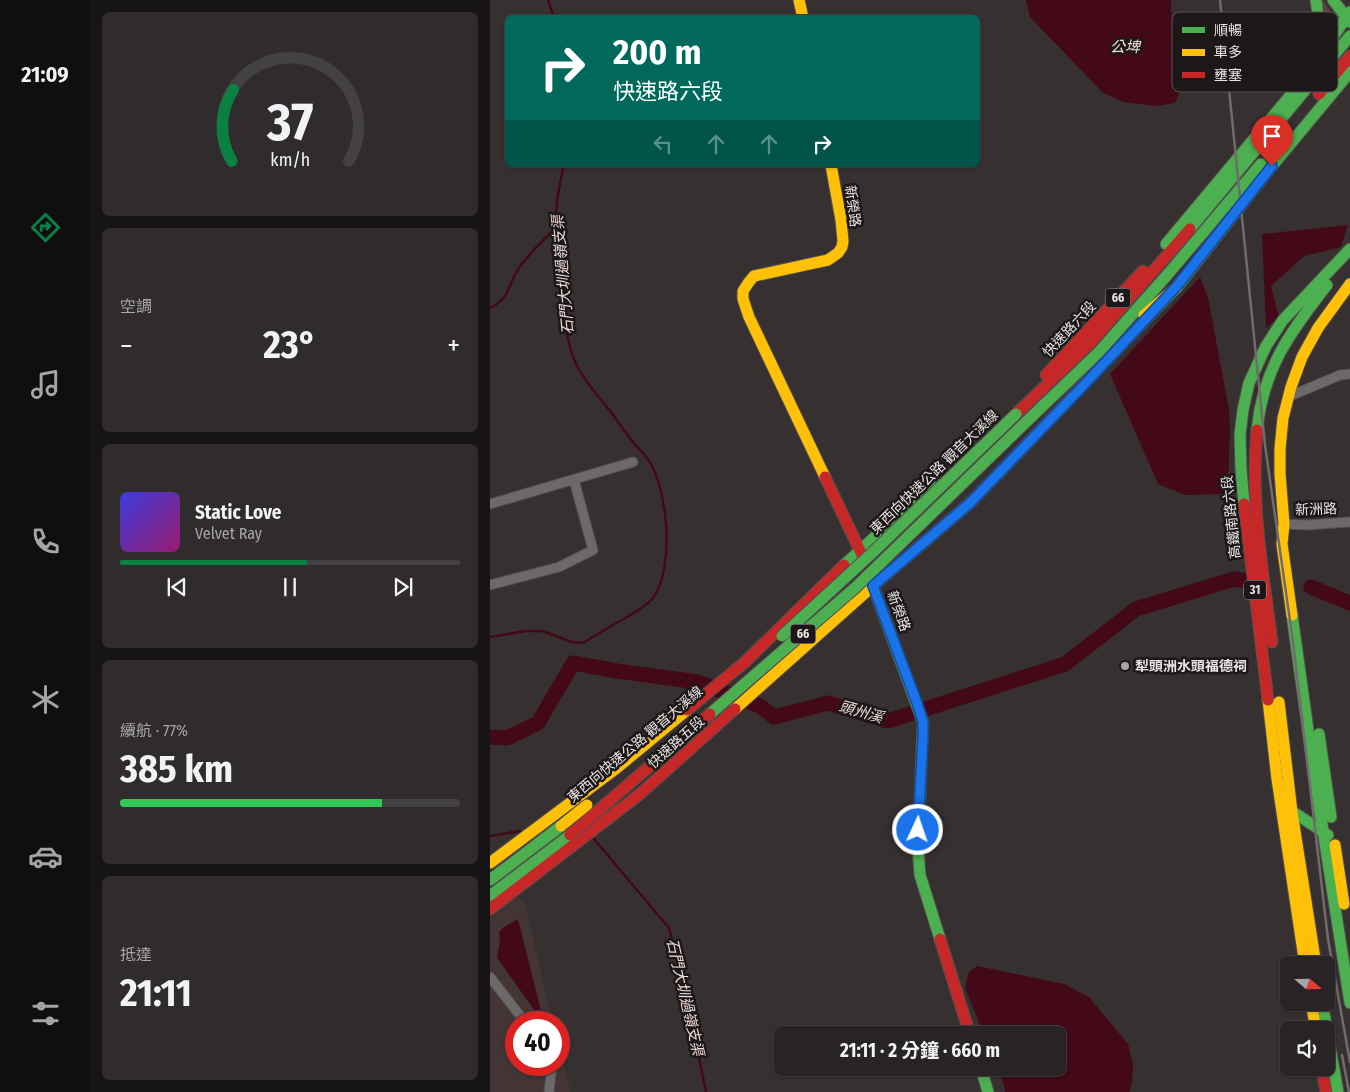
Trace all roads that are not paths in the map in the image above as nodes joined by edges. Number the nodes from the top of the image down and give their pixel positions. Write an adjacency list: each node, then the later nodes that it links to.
1 (799, 0): 3 (main road)
2 (1333, 0): 4 (main road)
3 (802, 15)
4 (1349, 18): 5 (main road, 快速路六段 / 66)
5 (1338, 33)
6 (1350, 36): 7 (main road, 東西向快速公路 觀音大溪線 / 66)
7 (1338, 52)
8 (1350, 56): 9 (main road, 東西向快速公路 觀音大溪線 / 66)
9 (1338, 69)
10 (1350, 72): 11 (main road, 66)
11 (1338, 86)
12 (1293, 92): 20 (main road, 快速路六段 / 66)
13 (1308, 92): 16 (main road, 東西向快速公路 觀音大溪線 / 66)
14 (1317, 92): 16 (main road, 東西向快速公路 觀音大溪線 / 66)
15 (1333, 92): 22 (main road, 66)
16 (1267, 147): 23 (main road, 東西向快速公路 觀音大溪線 / 66); 24 (main road, 東西向快速公路 觀音大溪線 / 66)
17 (831, 167): 32 (main road, 新榮路)
18 (1350, 249): 36 (main road, 高鐵南路六段 / 31)
19 (1350, 256): 35 (main road, 高鐵南路六段 / 31)
20 (1153, 260): 23 (main road); 32 (main road, 快速路六段 / 66)
21 (1350, 284): 26 (main road, 高鐵南路六段 / 31)
22 (1176, 287): 24 (main road); 34 (main road, 66)
23 (1088, 344): 42 (main road, 東西向快速公路 觀音大溪線 / 66, bridge)
24 (1099, 352): 44 (main road, 東西向快速公路 觀音大溪線 / 66, bridge)
25 (1350, 374): 26 (street)
26 (1288, 397): 31 (main road, 高鐵南路六段 / 31)
27 (633, 462): 28 (street)
28 (574, 480): 29 (street); 33 (street)
29 (490, 504)
30 (1350, 522): 31 (street, 新洲路)
31 (1284, 528): 35 (main road, 高鐵南路六段 / 31); 39 (main road, 高鐵南路六段 / 31)
32 (860, 549): 34 (main road, 新榮路); 40 (main road, 快速路五段 / 66)
33 (490, 585)
34 (873, 586): 45 (main road, 快速路五段 / 66); 53 (main road, 新榮路)
35 (1302, 779): 37 (main road, 高鐵南路六段 / 31); 38 (main road, 高鐵南路六段 / 31)
36 (1280, 803): 37 (main road); 47 (main road, 高鐵南路六段 / 31)
37 (1292, 812): 38 (main road); 43 (main road, 高鐵南路六段 / 31)
38 (1323, 831): 39 (main road); 41 (main road, 高鐵南路六段 / 31)
39 (1334, 839): 41 (main road, 高鐵南路六段 / 31)
40 (490, 863)
41 (1333, 865): 43 (main road); 46 (main road, 高鐵南路六段 / 31); 50 (main road, 高鐵南路六段 / 31)
42 (490, 880)
43 (1304, 884): 48 (main road, 高鐵南路六段 / 31)
44 (490, 896)
45 (490, 909)
46 (1350, 940)
47 (1304, 956)
48 (1315, 956)
49 (490, 977): 51 (street)
50 (1350, 1003)
51 (516, 1011)
52 (1324, 1011): 60 (main road)
53 (967, 1026)
54 (551, 1076): 57 (street)
55 (983, 1076): 58 (main road)
56 (1323, 1076): 59 (main road)
57 (549, 1092)
58 (988, 1092)
59 (1326, 1092)
60 (1338, 1092)

